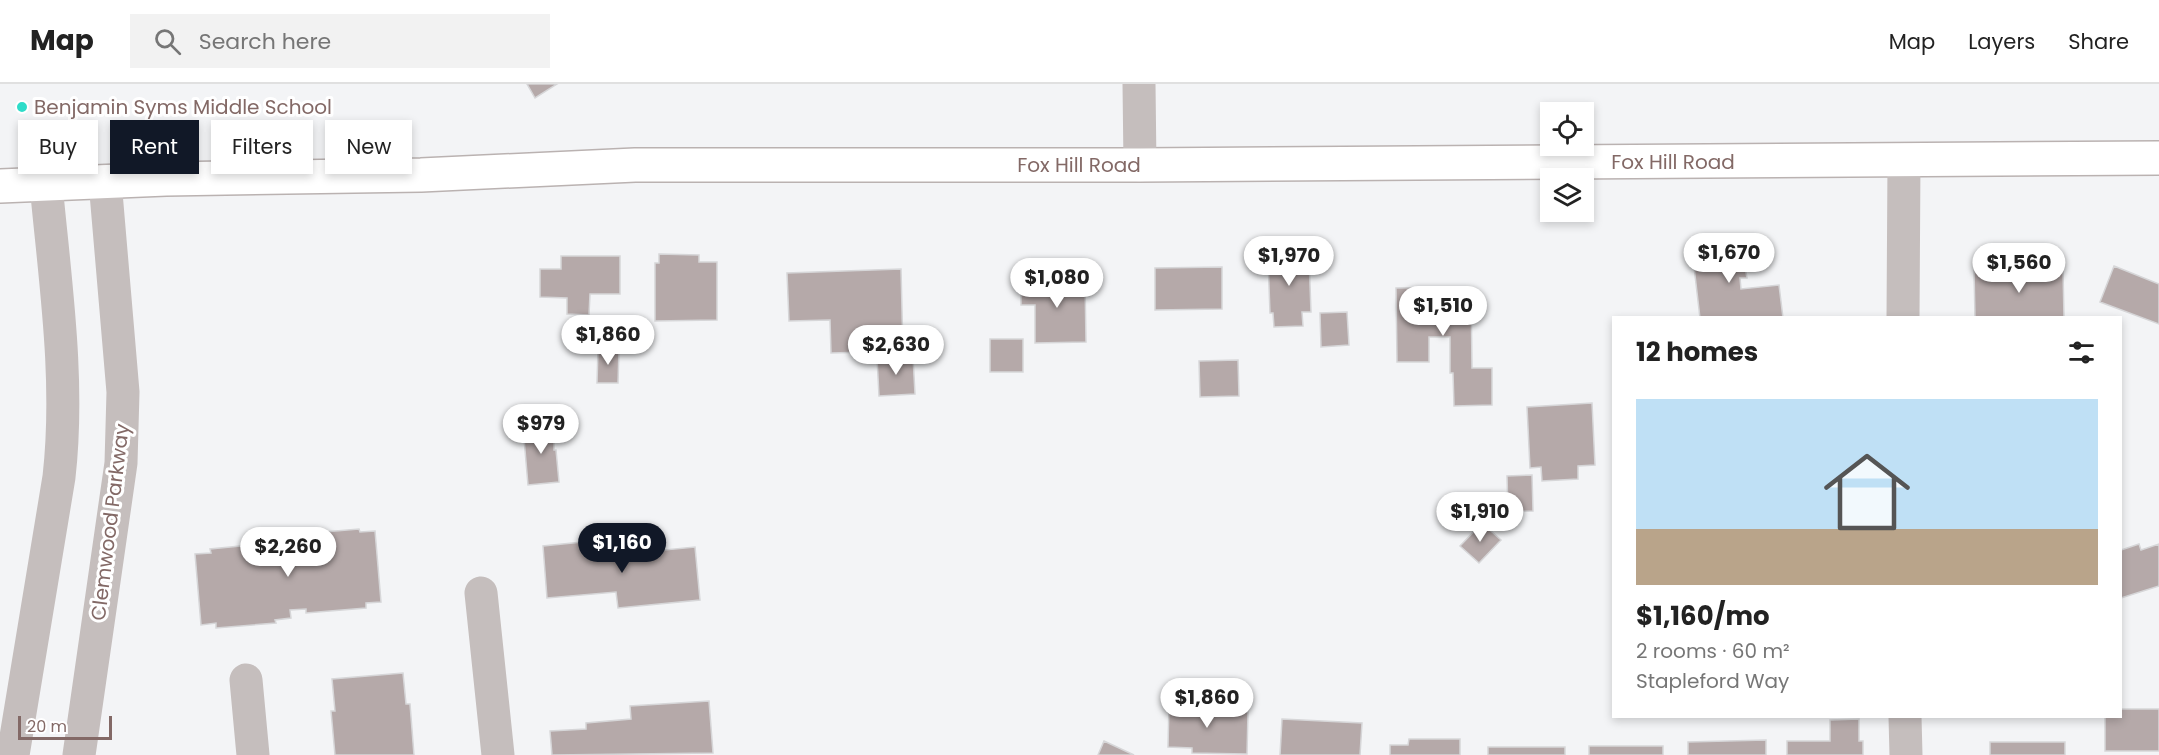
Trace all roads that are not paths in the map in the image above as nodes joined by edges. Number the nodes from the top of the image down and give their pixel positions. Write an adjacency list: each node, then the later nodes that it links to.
1 (1140, 84): 4 (street)
2 (2159, 158): 3 (main road, Fox Hill Road)
3 (1904, 160): 4 (main road, Fox Hill Road); 8 (street)
4 (1140, 165): 5 (main road, Fox Hill Road)
5 (105, 181): 6 (main road, Fox Hill Road); 13 (street, Clemwood Parkway)
6 (46, 184): 7 (main road, Fox Hill Road); 12 (street)
7 (0, 186)
8 (1903, 316)
9 (481, 593): 15 (street)
10 (246, 680): 14 (street)
11 (1905, 718): 16 (street)
12 (13, 755)
13 (79, 755)
14 (253, 755)
15 (498, 755)
16 (1905, 755)

